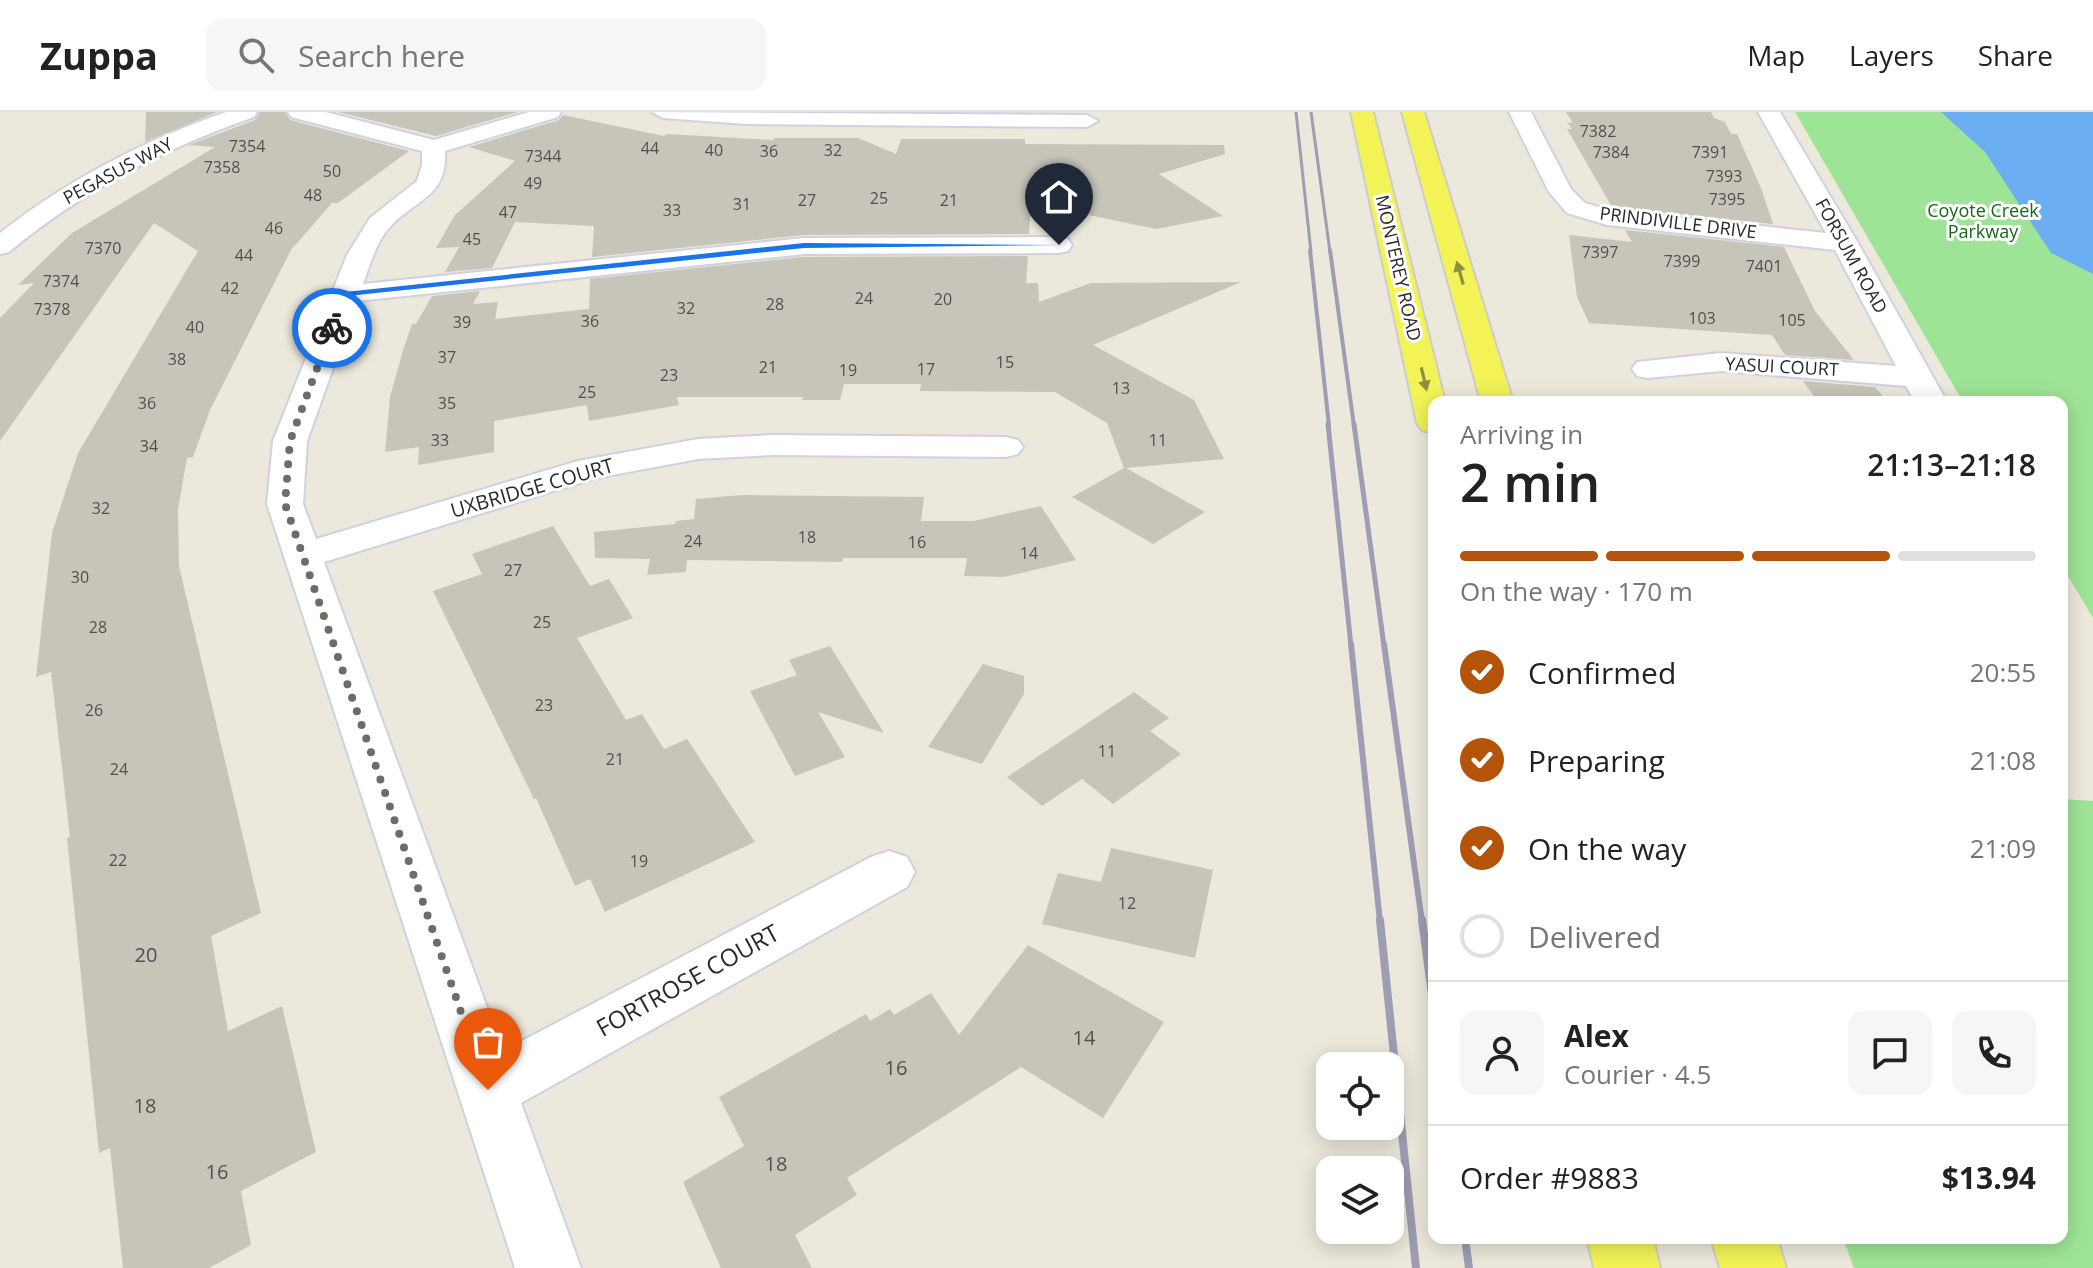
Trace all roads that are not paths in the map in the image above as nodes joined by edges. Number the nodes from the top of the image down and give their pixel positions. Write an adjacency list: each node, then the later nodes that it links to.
1 (246, 112): 13 (street, PEGASUS WAY)
2 (299, 112): 10 (street)
3 (550, 112): 10 (street)
4 (663, 112): 9 (street)
5 (1362, 112): 18 (main road, MONTEREY ROAD, one-way to 18)
6 (1413, 112): 17 (main road, one-way to 6)
7 (1520, 112): 11 (street, PRINDIVILLE DRIVE)
8 (1769, 112): 11 (street, FORSUM ROAD)
9 (1087, 121)
10 (433, 147): 14 (street)
11 (1845, 243): 16 (street, FORSUM ROAD)
12 (1059, 245): 14 (street)
13 (0, 246)
14 (345, 294): 20 (street)
15 (1648, 369): 16 (street, YASUI COURT)
16 (1924, 389)
17 (1495, 396)
18 (1428, 397)
19 (1006, 447): 20 (street, UXBRIDGE COURT)
20 (303, 556): 22 (street)
21 (889, 872): 22 (street, FORTROSE COURT)
22 (488, 1090): 25 (street)
23 (1621, 1244): 26 (main road)
24 (1746, 1244): 27 (main road)
25 (548, 1268)
26 (1627, 1268)
27 (1753, 1268)

